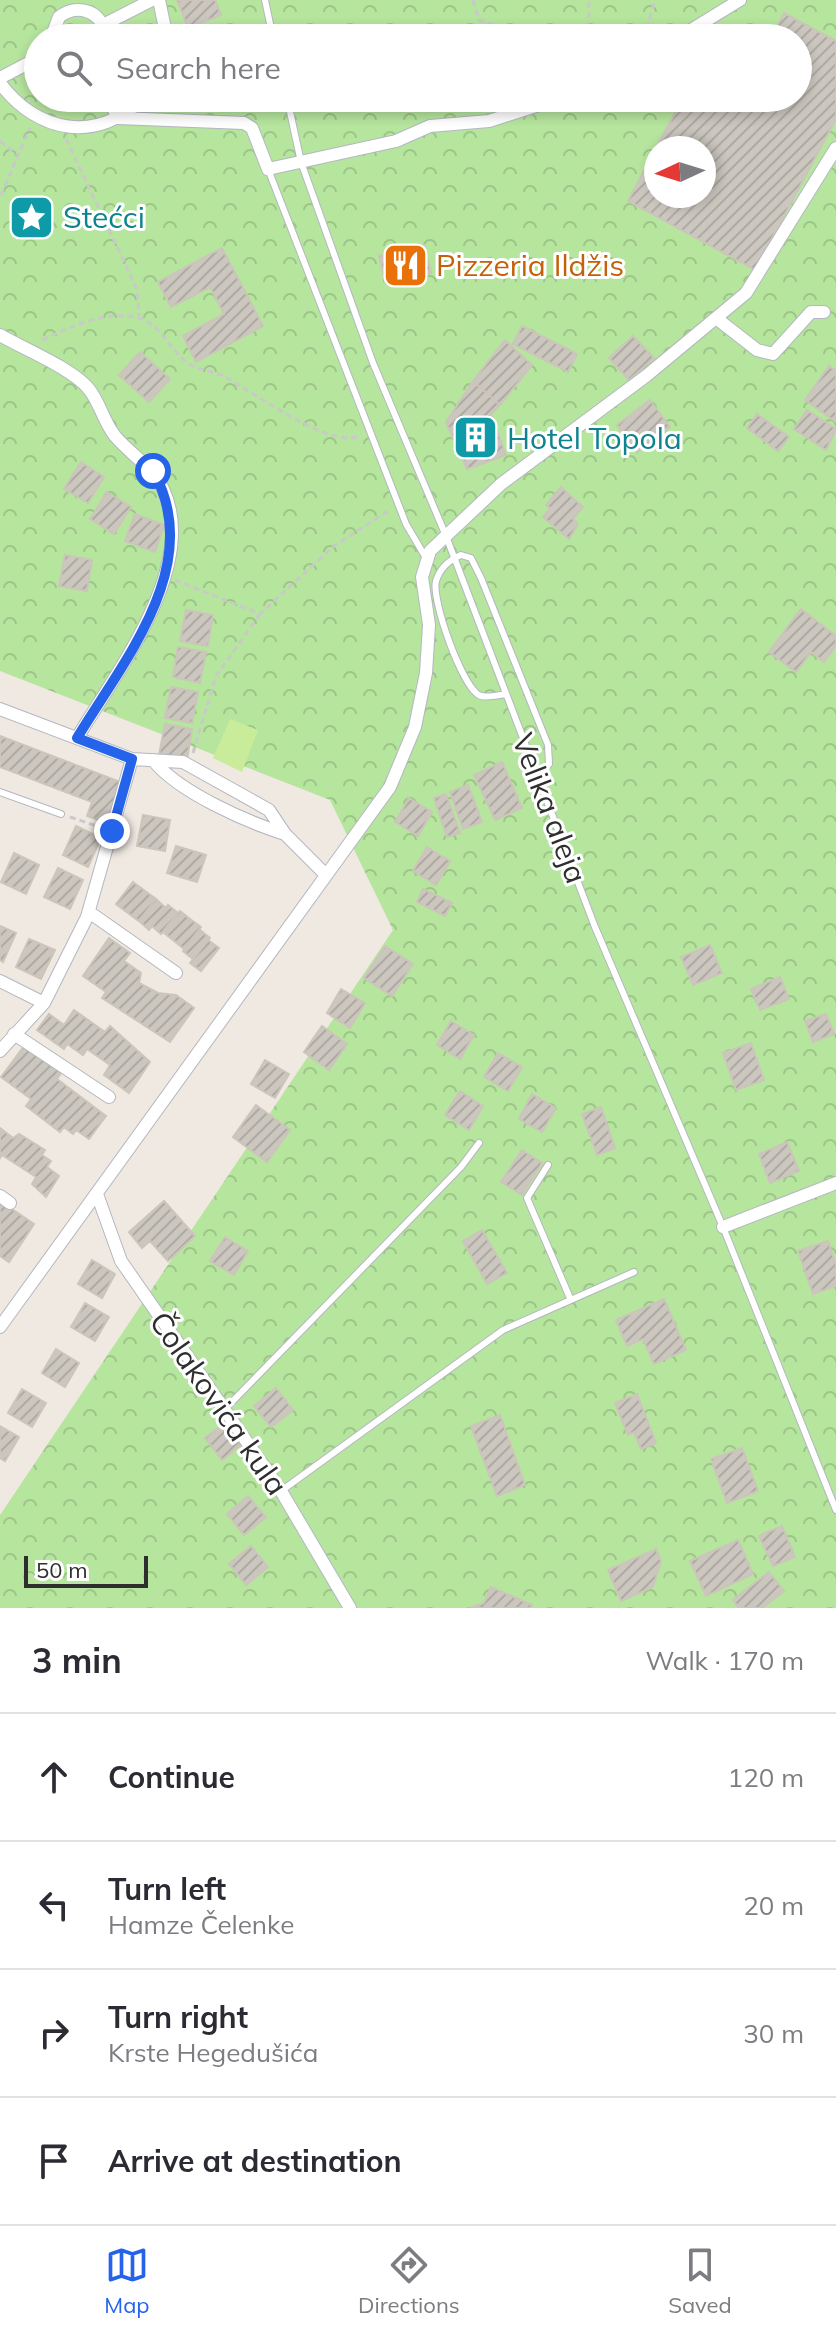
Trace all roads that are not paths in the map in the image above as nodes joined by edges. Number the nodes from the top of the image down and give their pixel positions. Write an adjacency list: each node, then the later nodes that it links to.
1 (152, 0): 8 (street)
2 (159, 0): 9 (street)
3 (265, 0): 10 (lane)
4 (740, 0): 11 (street)
5 (63, 6): 6 (street); 7 (street)
6 (53, 24)
7 (99, 24)
8 (117, 24)
9 (164, 24)
10 (270, 24)
11 (701, 24)
12 (24, 66): 13 (street)
13 (0, 80): 14 (street)
14 (24, 109)
15 (28, 112): 20 (street)
16 (115, 112): 20 (street)
17 (126, 112): 20 (street)
18 (290, 112): 22 (lane, Velika aleja)
19 (517, 112): 22 (street)
20 (118, 118): 23 (street)
21 (836, 148): 25 (street)
22 (301, 162): 23 (street); 27 (lane, Velika aleja)
23 (268, 169): 28 (lane)
24 (824, 312): 25 (street)
25 (716, 318): 27 (street)
26 (0, 335): 32 (street)
27 (446, 536): 28 (street); 29 (lane, Velika aleja)
28 (426, 558): 39 (street)
29 (454, 558): 30 (lane, Velika aleja); 30 (lane); 35 (lane)
30 (506, 694): 35 (lane, Velika aleja)
31 (0, 709): 32 (street)
32 (77, 738): 33 (street)
33 (132, 759): 34 (street); 40 (street)
34 (153, 760): 38 (street); 38 (street)
35 (537, 775): 51 (lane, Velika aleja)
36 (0, 792): 37 (lane)
37 (61, 814)
38 (285, 834): 39 (street)
39 (326, 875): 50 (street)
40 (89, 912): 41 (street); 43 (street)
41 (176, 973)
42 (0, 981): 43 (street)
43 (44, 1003): 44 (street)
44 (14, 1034): 45 (street); 46 (street)
45 (0, 1051)
46 (109, 1097)
47 (479, 1143): 55 (lane)
48 (548, 1165): 53 (lane)
49 (836, 1183): 51 (street)
50 (97, 1194): 54 (street); 55 (street, Čolakovića kula)
51 (723, 1227): 57 (lane, Velika aleja)
52 (634, 1272): 53 (lane)
53 (570, 1298): 56 (lane)
54 (0, 1327)
55 (225, 1409): 56 (street, Čolakovića kula)
56 (281, 1491): 58 (street, Čolakovića kula)
57 (836, 1510)
58 (350, 1608)

